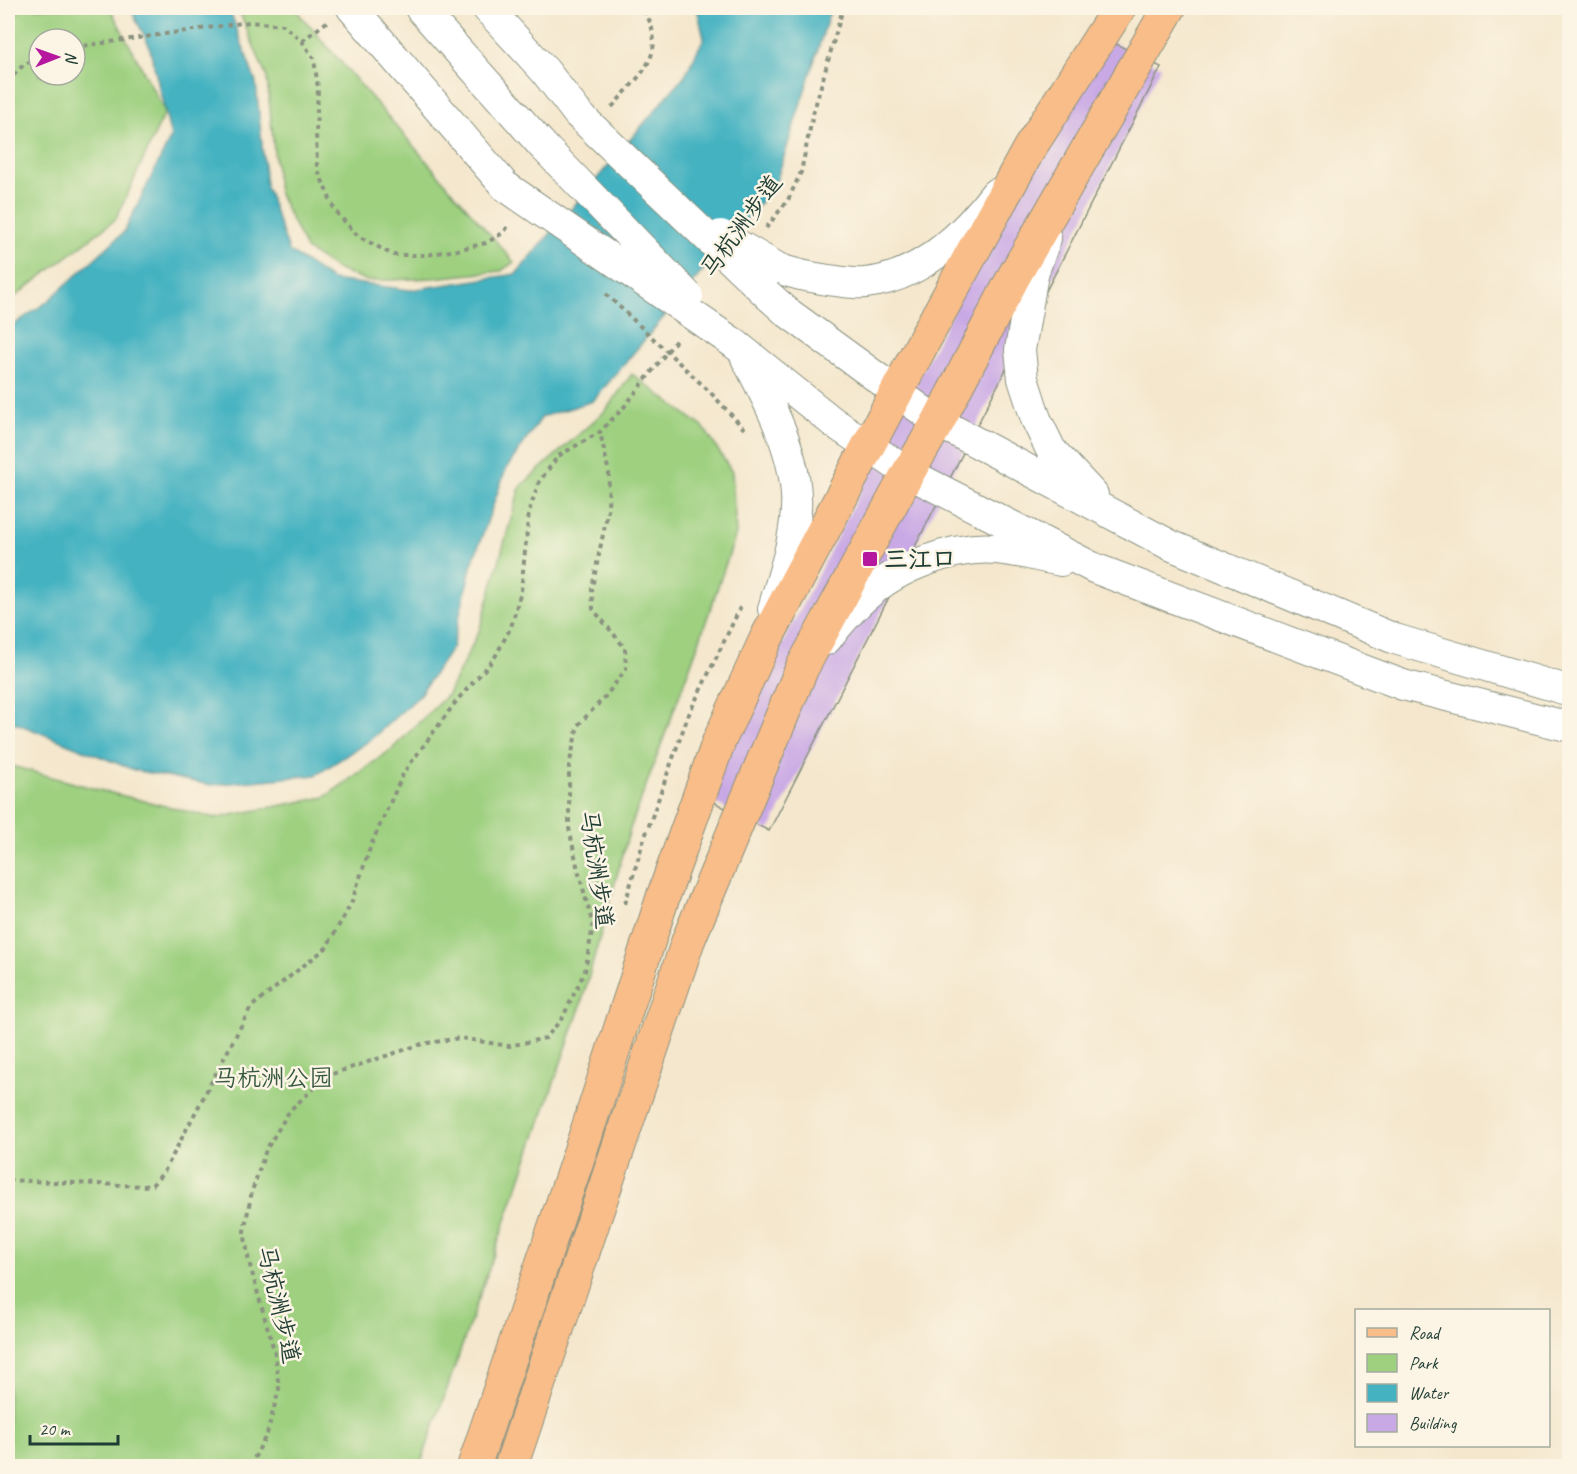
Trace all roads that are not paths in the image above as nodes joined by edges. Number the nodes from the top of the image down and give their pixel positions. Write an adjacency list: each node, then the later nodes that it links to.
1 (420, 8): 9 (street, bridge)
2 (487, 8): 8 (street, bridge)
3 (1119, 8): 6 (main road)
4 (1169, 8): 7 (main road)
5 (340, 14): 9 (street, bridge)
6 (1029, 149): 8 (street); 10 (main road)
7 (1061, 196): 11 (main road); 14 (street)
8 (773, 282): 10 (street)
9 (739, 347): 12 (street); 16 (street)
10 (896, 392): 11 (street); 12 (main road)
11 (938, 422): 13 (main road); 14 (street)
12 (869, 445): 13 (street); 16 (main road)
13 (908, 472): 15 (street); 17 (main road)
14 (1117, 518): 18 (street)
15 (1094, 568): 17 (street); 19 (street)
16 (764, 644): 20 (main road)
17 (802, 668): 21 (main road)
18 (1569, 691)
19 (1569, 727)
20 (474, 1467)
21 (511, 1467)

